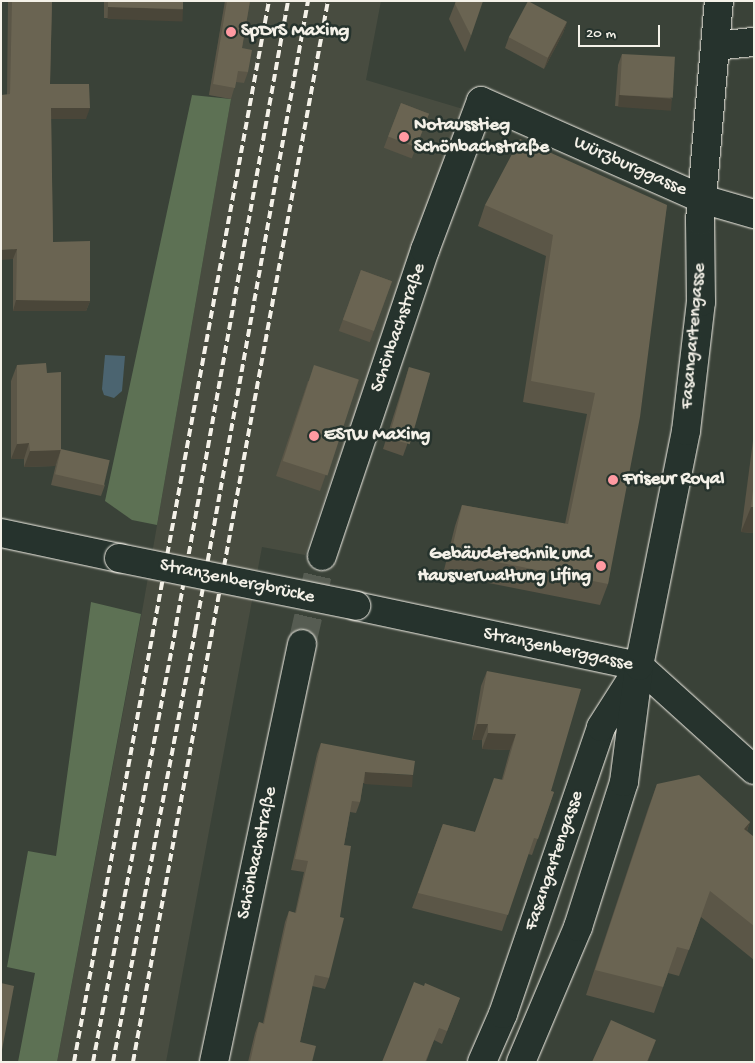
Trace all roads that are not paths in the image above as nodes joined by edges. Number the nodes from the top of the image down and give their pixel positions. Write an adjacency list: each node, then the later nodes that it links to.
1 (719, 1): 3 (main road, Fasangartengasse)
2 (754, 42): 3 (main road)
3 (715, 46): 5 (main road, Fasangartengasse)
4 (481, 100): 5 (main road, Würzburggasse); 8 (main road, Schönbachstraße)
5 (702, 199): 6 (main road, Würzburggasse); 11 (main road, Fasangartengasse)
6 (754, 214)
7 (1, 533): 9 (main road, Stranzenbergbrücke, bridge)
8 (322, 556)
9 (356, 606): 11 (main road, Stranzenberggasse)
10 (302, 644): 13 (main road, Schönbachstraße)
11 (639, 666): 12 (main road, Stranzenberggasse); 14 (main road, Fasangartengasse); 15 (main road, Fasangartengasse)
12 (754, 770)
13 (214, 1062)
14 (482, 1062)
15 (521, 1062)

